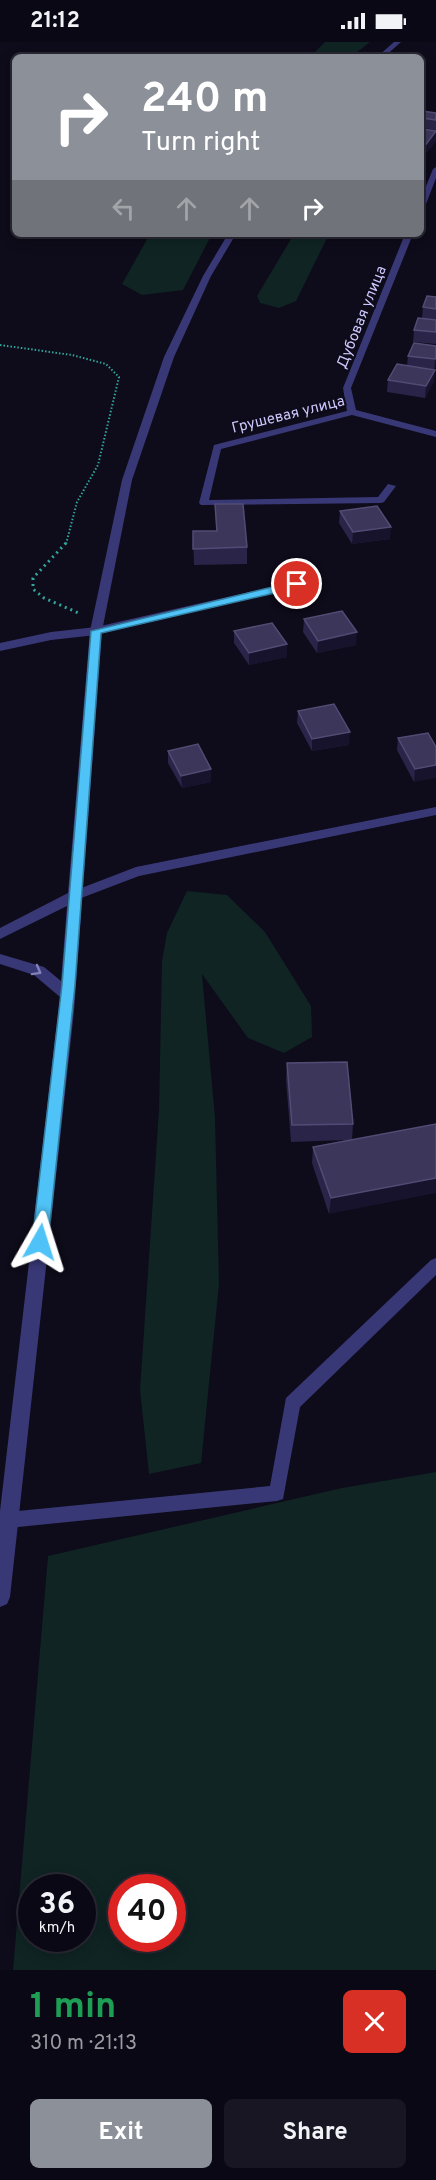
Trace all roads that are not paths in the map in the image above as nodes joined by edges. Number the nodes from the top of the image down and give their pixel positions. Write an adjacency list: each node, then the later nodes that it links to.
1 (398, 42): 2 (street)
2 (384, 54)
3 (434, 167): 4 (lane)
4 (424, 198)
5 (230, 237): 11 (street)
6 (408, 237): 7 (lane, Дубовая улица)
7 (352, 412): 8 (lane, Грушевая улица); 9 (lane, Грушевая улица)
8 (436, 435)
9 (391, 486)
10 (302, 593): 11 (street)
11 (97, 626): 12 (street); 14 (street)
12 (0, 647)
13 (436, 811): 14 (street)
14 (76, 895): 15 (street); 17 (street)
15 (0, 934)
16 (0, 959): 17 (street, one-way to 17)
17 (67, 995): 19 (street)
18 (436, 1264): 19 (lane)
19 (8, 1520): 20 (street)
20 (0, 1597)

